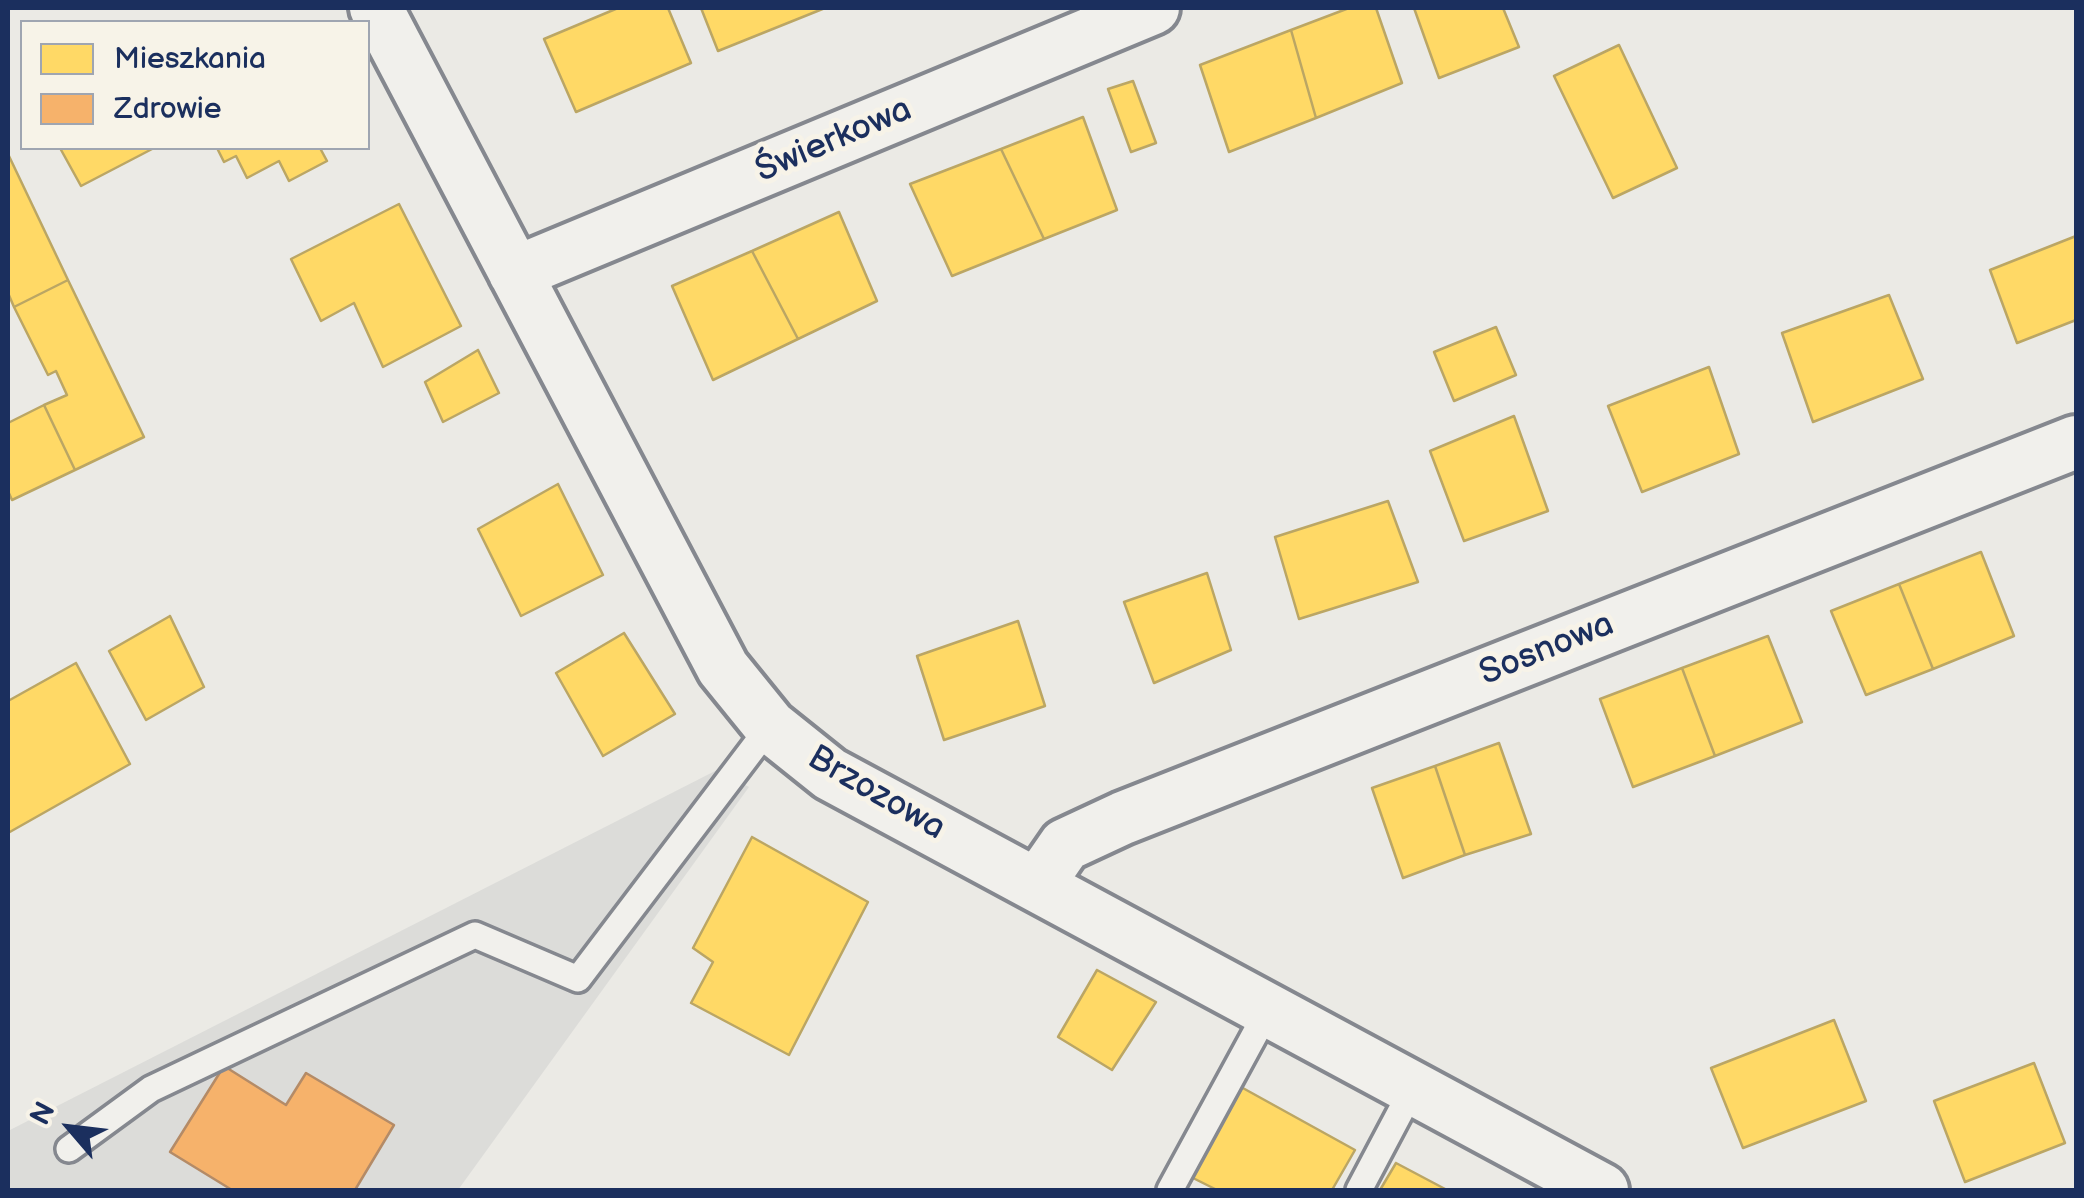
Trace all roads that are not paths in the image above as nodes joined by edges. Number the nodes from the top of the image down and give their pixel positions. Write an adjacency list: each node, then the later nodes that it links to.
1 (376, 8): 3 (street, Brzozowa)
2 (1153, 8): 3 (street, Świerkowa)
3 (515, 273): 5 (street, Brzozowa)
4 (2076, 442): 6 (street, Sosnowa)
5 (770, 726): 6 (street, Brzozowa); 9 (lane)
6 (1038, 884): 7 (street, Brzozowa)
7 (1268, 1010): 8 (street, Brzozowa); 10 (lane)
8 (1413, 1088): 11 (lane); 12 (street, Brzozowa)
9 (69, 1150)
10 (1170, 1190)
11 (1359, 1190)
12 (1602, 1190)

